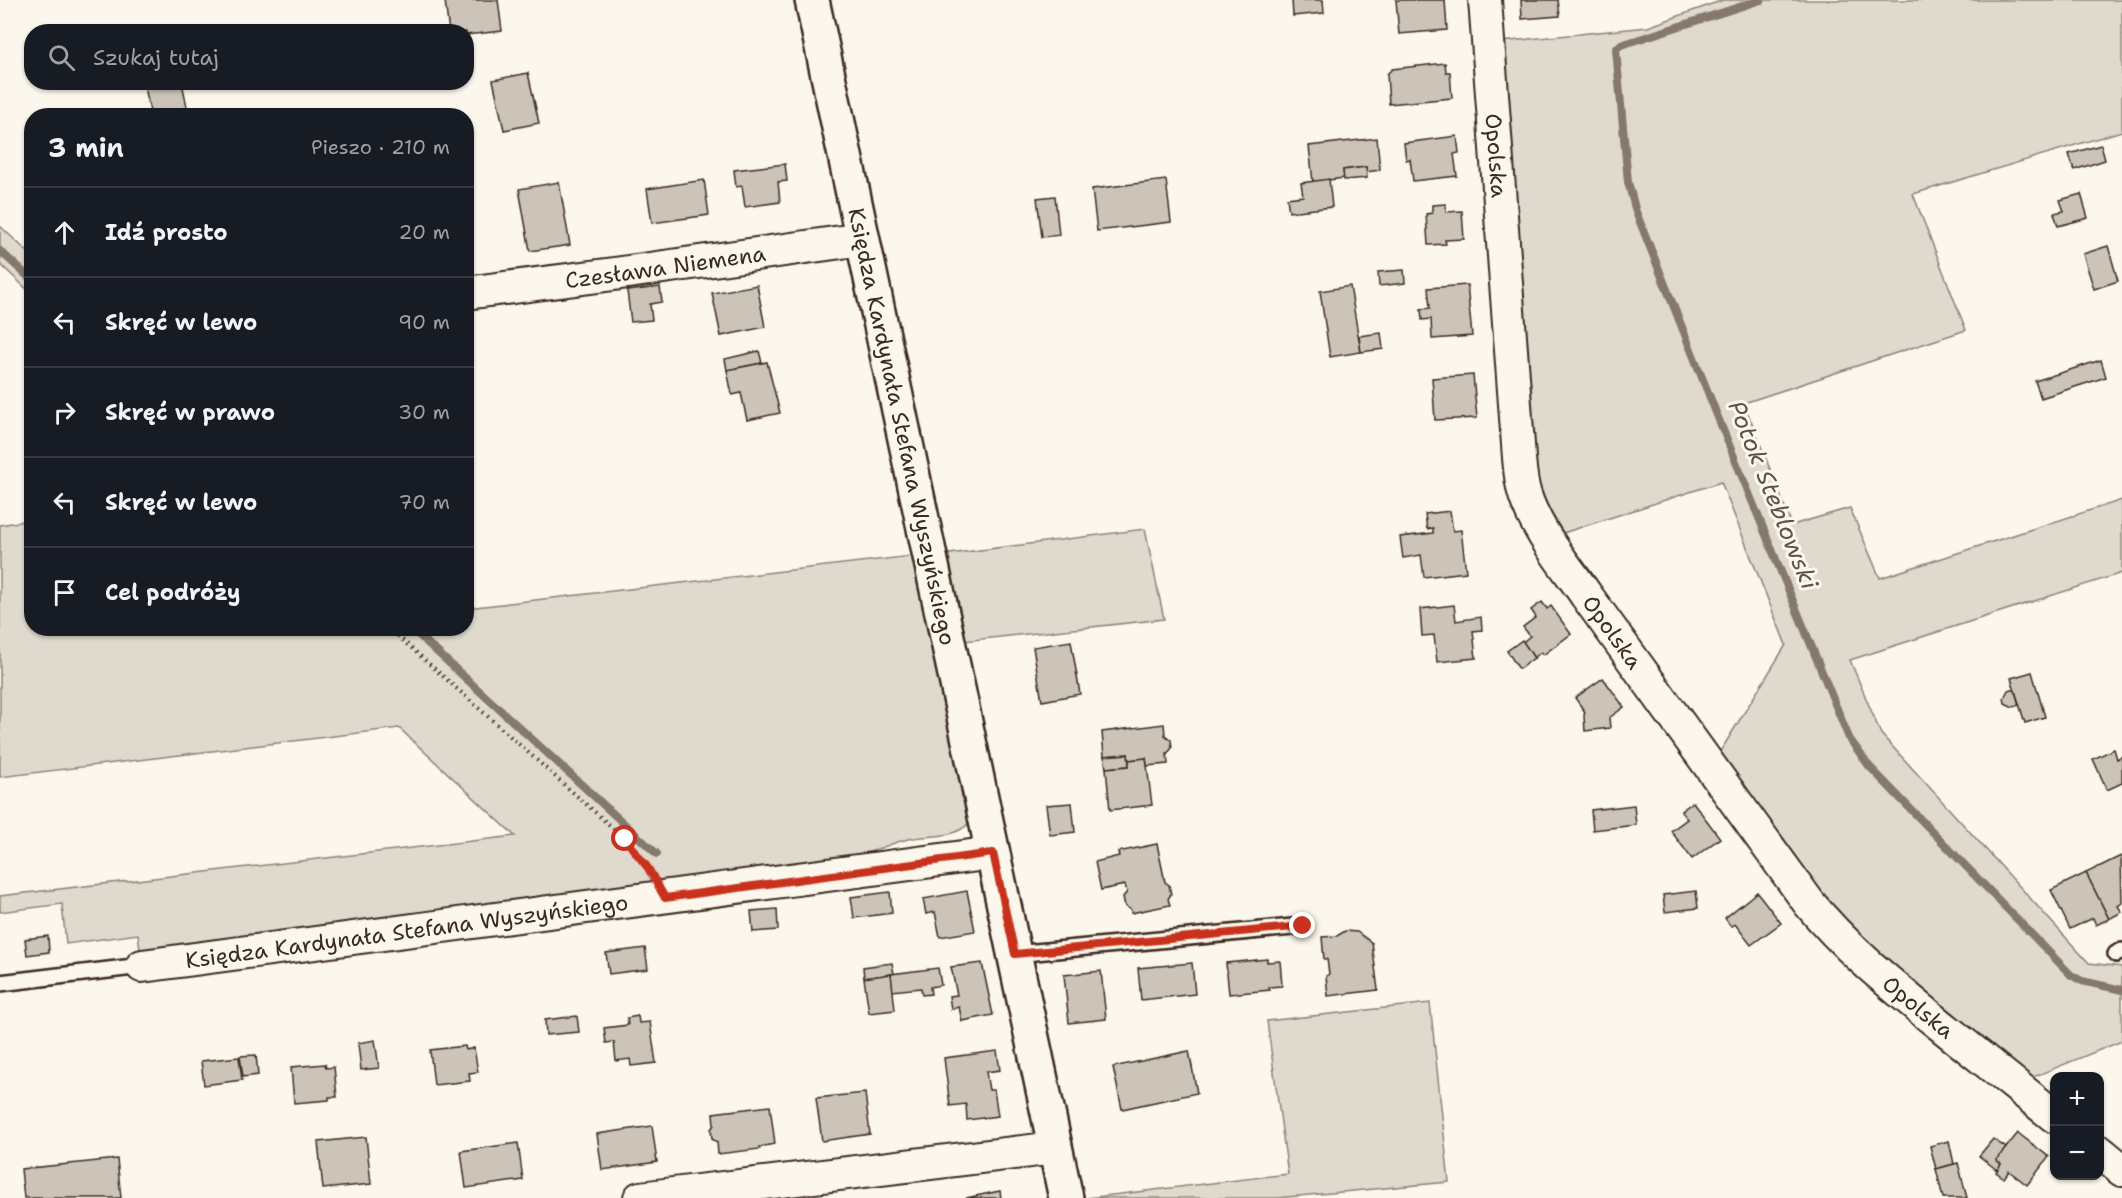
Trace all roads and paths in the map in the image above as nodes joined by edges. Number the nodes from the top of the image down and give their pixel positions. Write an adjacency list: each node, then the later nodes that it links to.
1 (812, 0): 3 (street, Księdza Kardynała Stefana Wyszyńskiego)
2 (1485, 0): 12 (street, Opolska)
3 (863, 238): 4 (street, Czesława Niemena); 6 (street, Księdza Kardynała Stefana Wyszyńskiego)
4 (474, 292)
5 (398, 636): 7 (path)
6 (993, 853): 7 (street, Księdza Kardynała Stefana Wyszyńskiego); 9 (street, Księdza Kardynała Stefana Wyszyńskiego)
7 (665, 898): 10 (street, Księdza Kardynała Stefana Wyszyńskiego)
8 (1303, 926): 9 (lane)
9 (1015, 954): 13 (street, Księdza Kardynała Stefana Wyszyńskiego)
10 (142, 966): 11 (lane)
11 (0, 983)
12 (2050, 1112)
13 (1055, 1148): 16 (street); 17 (street, Księdza Kardynała Stefana Wyszyńskiego)
14 (2104, 1155): 15 (street)
15 (2122, 1170)
16 (640, 1198)
17 (1066, 1198)

